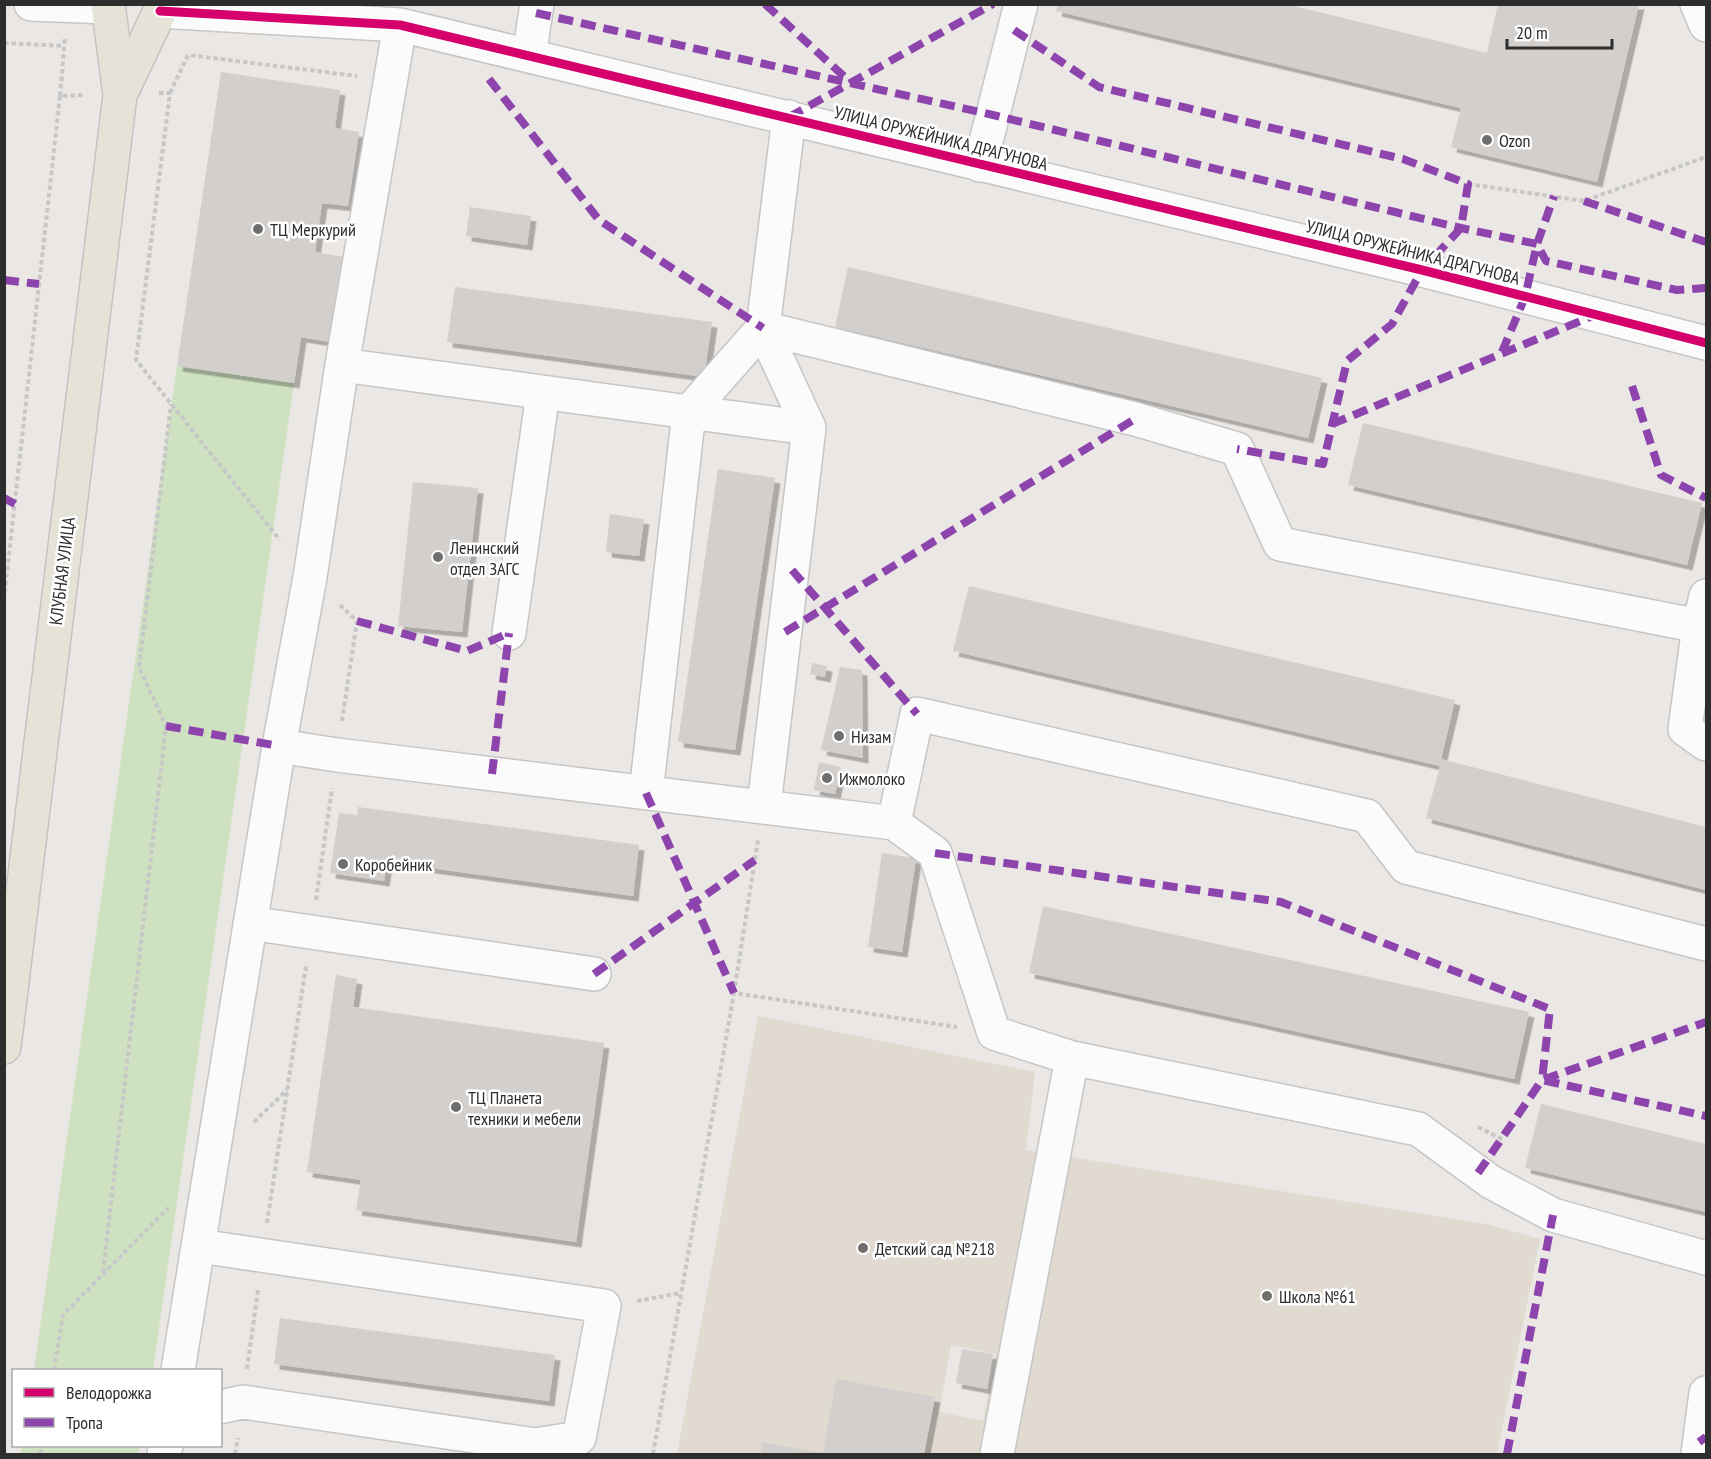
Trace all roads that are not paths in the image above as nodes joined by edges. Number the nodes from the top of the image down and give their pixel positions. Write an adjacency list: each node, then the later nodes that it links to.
1 (31, 4): 5 (street)
2 (537, 4): 9 (street)
3 (1021, 4): 12 (street)
4 (1697, 4): 8 (street)
5 (107, 6): 6 (main road); 10 (main road, КЛУБНАЯ УЛИЦА)
6 (160, 8): 7 (street, УЛИЦА ОРУЖЕЙНИКА ДРАГУНОВА); 10 (main road, КЛУБНАЯ УЛИЦА)
7 (400, 25): 9 (street, УЛИЦА ОРУЖЕЙНИКА ДРАГУНОВА); 15 (street)
8 (1707, 25)
9 (529, 56): 11 (street, УЛИЦА ОРУЖЕЙНИКА ДРАГУНОВА)
10 (120, 95): 29 (main road, КЛУБНАЯ УЛИЦА)
11 (789, 117): 12 (street, УЛИЦА ОРУЖЕЙНИКА ДРАГУНОВА); 13 (street)
12 (980, 165): 14 (street, УЛИЦА ОРУЖЕЙНИКА ДРАГУНОВА)
13 (763, 328): 17 (street); 18 (street); 19 (street)
14 (1707, 343)
15 (342, 366): 16 (street); 22 (street)
16 (543, 393): 17 (street); 20 (street)
17 (689, 412): 18 (street); 23 (street)
18 (809, 429): 24 (street)
19 (1703, 611): 21 (street)
20 (509, 633)
21 (1707, 744)
22 (279, 746): 23 (street); 26 (street)
23 (646, 793): 24 (street)
24 (764, 806): 25 (street)
25 (894, 823): 27 (street); 30 (street)
26 (250, 923): 28 (street); 31 (street)
27 (1707, 944)
28 (594, 974)
29 (4, 1047)
30 (1072, 1058): 32 (street); 37 (street)
31 (199, 1246): 33 (street); 36 (street)
32 (1707, 1258)
33 (178, 1369)
34 (1707, 1393): 38 (street)
35 (232, 1404): 36 (street)
36 (534, 1450)
37 (997, 1455)
38 (1698, 1455)

